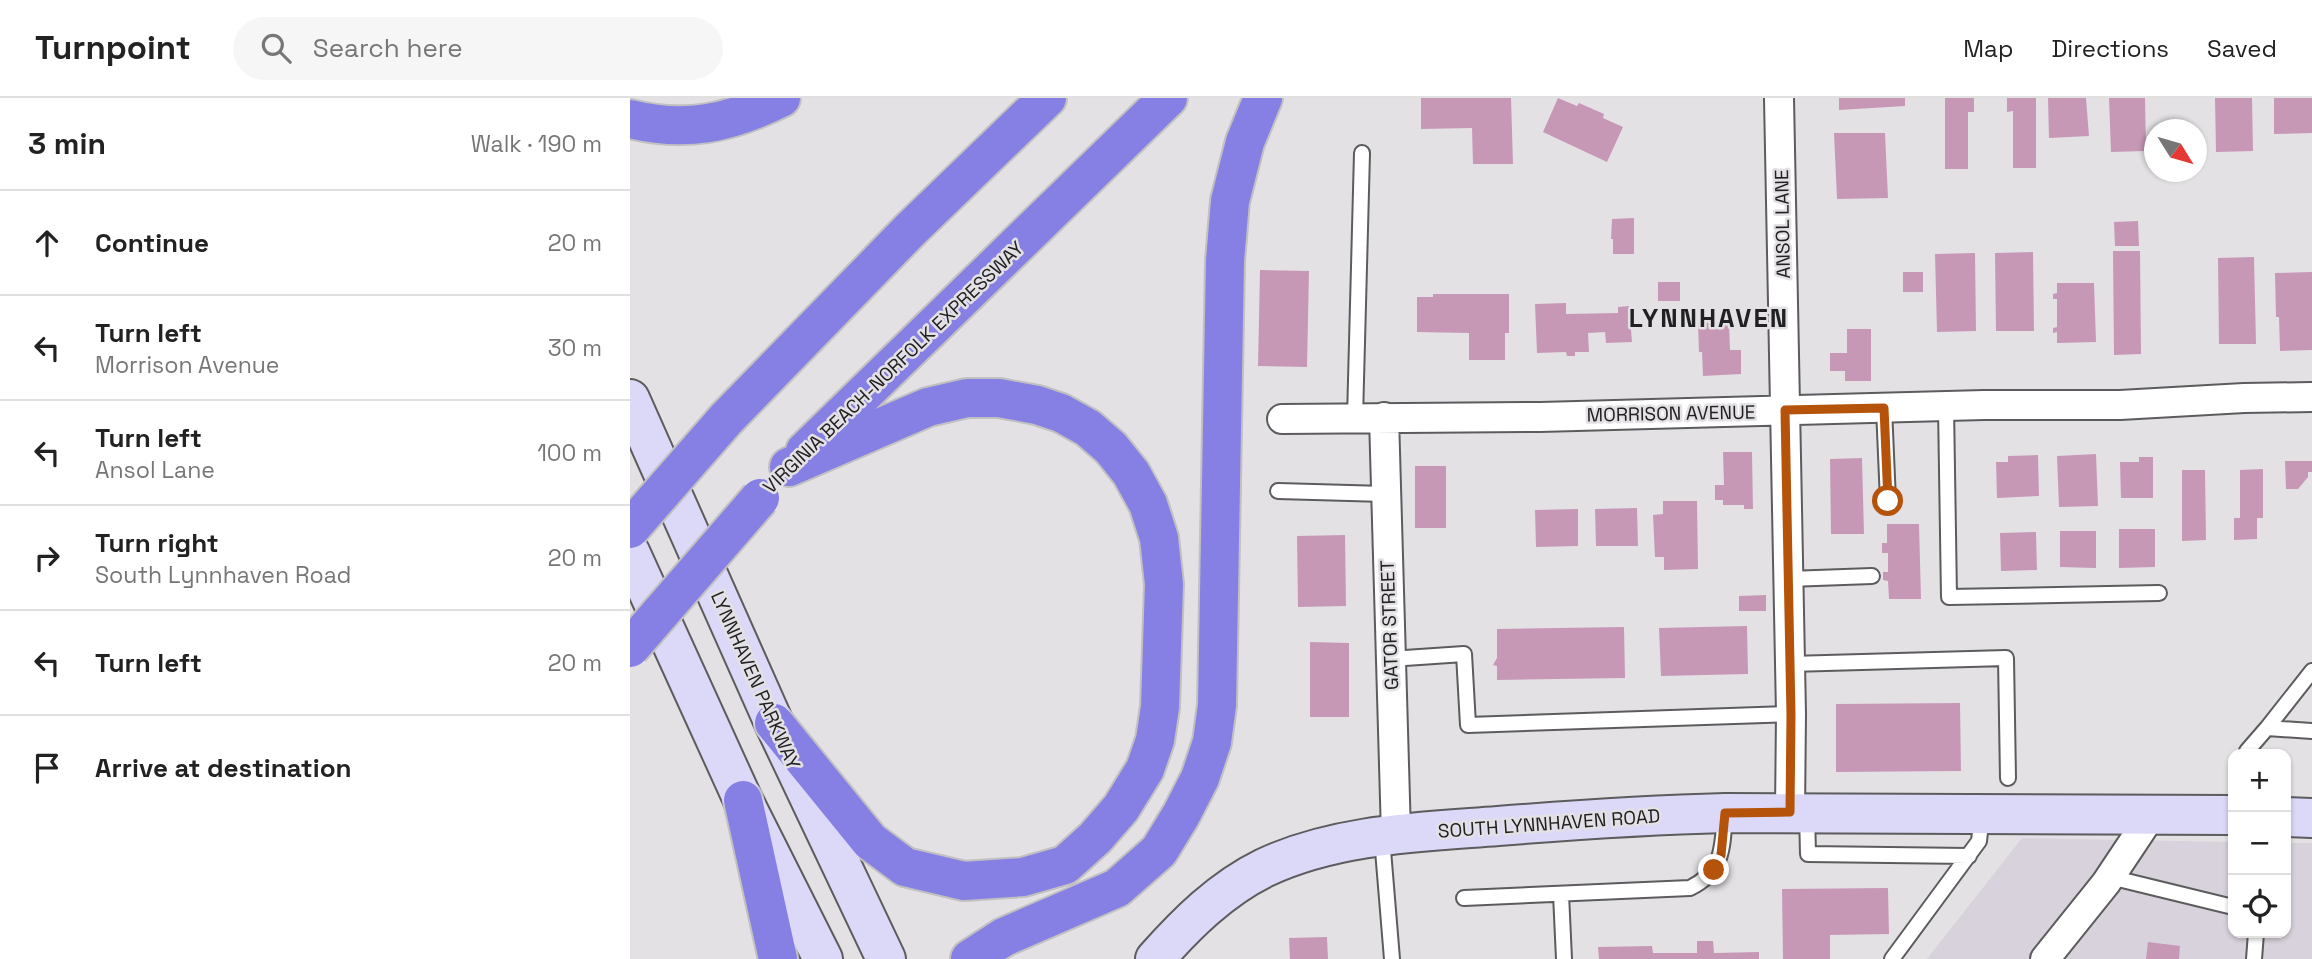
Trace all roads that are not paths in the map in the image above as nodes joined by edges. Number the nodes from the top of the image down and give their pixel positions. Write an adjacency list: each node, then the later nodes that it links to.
1 (781, 98): 6 (highway)
2 (1046, 98): 20 (highway, bridge)
3 (1168, 98): 16 (highway, VIRGINIA BEACH-NORFOLK EXPRESSWAY)
4 (1263, 98): 53 (highway)
5 (1779, 98): 12 (street, ANSOL LANE)
6 (630, 120)
7 (1362, 153): 14 (lane)
8 (2312, 397): 10 (street, MORRISON AVENUE)
9 (630, 399): 30 (street, LYNNHAVEN PARKWAY)
10 (1946, 406): 11 (street, MORRISON AVENUE); 24 (lane)
11 (1884, 408): 12 (street, MORRISON AVENUE); 19 (lane)
12 (1785, 410): 13 (street, MORRISON AVENUE); 23 (street, ANSOL LANE)
13 (1384, 417): 14 (street, MORRISON AVENUE); 18 (street, GATOR STREET)
14 (1355, 418): 15 (street, MORRISON AVENUE)
15 (1282, 419)
16 (789, 467): 25 (highway, VIRGINIA BEACH-NORFOLK EXPRESSWAY, bridge); 30 (highway)
17 (1278, 491): 18 (lane)
18 (1385, 494): 26 (street, GATOR STREET)
19 (1888, 501)
20 (630, 529)
21 (630, 552): 35 (street)
22 (1872, 576): 23 (lane)
23 (1788, 579): 27 (street, ANSOL LANE)
24 (2159, 593)
25 (630, 648)
26 (1390, 659): 29 (lane); 43 (street, GATOR STREET)
27 (1790, 664): 29 (street, ANSOL LANE); 34 (lane)
28 (2312, 671): 31 (lane)
29 (1791, 715): 36 (street, ANSOL LANE)
30 (774, 723): 52 (street, LYNNHAVEN PARKWAY)
31 (2267, 728): 32 (lane); 33 (lane)
32 (2312, 731)
33 (2249, 749)
34 (2008, 778)
35 (743, 800): 50 (highway); 51 (street)
36 (1799, 812): 37 (street, SOUTH LYNNHAVEN ROAD); 38 (street, SOUTH LYNNHAVEN ROAD); 44 (lane)
37 (1725, 813): 43 (street, SOUTH LYNNHAVEN ROAD); 46 (lane)
38 (1982, 814): 39 (street, SOUTH LYNNHAVEN ROAD); 44 (lane)
39 (2152, 814): 40 (street, SOUTH LYNNHAVEN ROAD); 45 (street)
40 (2228, 816)
41 (2291, 817): 42 (street)
42 (2312, 818)
43 (1389, 835): 54 (street, SOUTH LYNNHAVEN ROAD); 55 (lane)
44 (1969, 856): 57 (lane)
45 (2110, 877): 48 (lane); 58 (street)
46 (1561, 894): 47 (lane); 56 (lane)
47 (1464, 898)
48 (2228, 906)
49 (2256, 938): 59 (lane)
50 (778, 959)
51 (823, 959)
52 (886, 959)
53 (970, 959)
54 (1155, 959)
55 (1392, 959)
56 (1564, 959)
57 (1892, 959)
58 (2045, 959)
59 (2254, 959)

